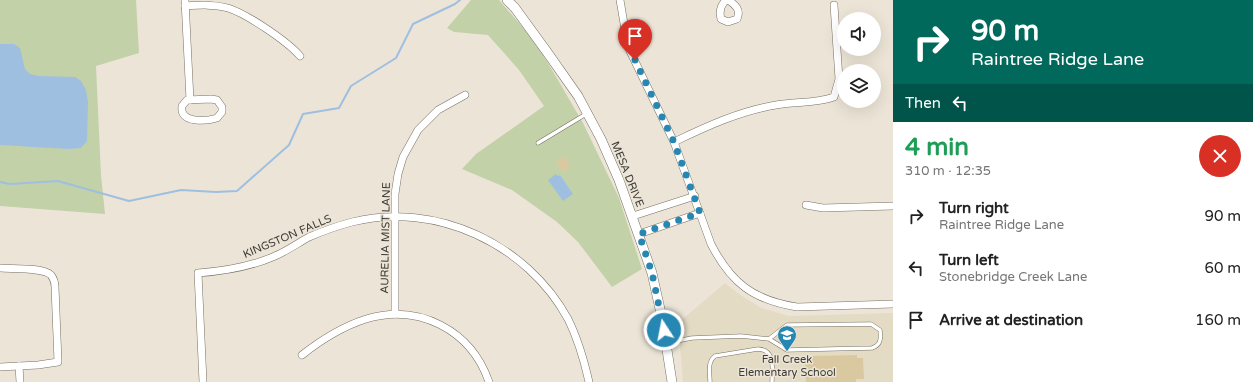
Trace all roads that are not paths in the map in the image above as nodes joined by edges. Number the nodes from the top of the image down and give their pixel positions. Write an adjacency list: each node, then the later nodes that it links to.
1 (507, 0): 8 (street, MESA DRIVE)
2 (620, 0): 9 (street)
3 (185, 3): 5 (street); 7 (street)
4 (834, 5): 9 (street)
5 (300, 56)
6 (465, 95): 16 (street, AURELIA MIST LANE)
7 (190, 100): 7 (street)
8 (587, 114): 10 (lane); 15 (street, MESA DRIVE)
9 (674, 142): 11 (street)
10 (538, 143)
11 (695, 196): 14 (street); 15 (street)
12 (806, 205): 13 (street)
13 (893, 206)
14 (700, 213): 17 (street); 19 (street)
15 (633, 216): 17 (street, MESA DRIVE)
16 (395, 217): 20 (street, AURELIA MIST LANE); 27 (street, KINGSTON FALLS); 29 (street, KINGSTON FALLS)
17 (639, 234): 22 (street, MESA DRIVE)
18 (0, 268): 24 (street)
19 (893, 304)
20 (395, 314): 23 (street); 28 (street)
21 (769, 339): 21 (lane); 22 (lane)
22 (666, 343): 30 (street, MESA DRIVE)
23 (302, 355)
24 (19, 366): 25 (street); 26 (street)
25 (0, 367)
26 (20, 382)
27 (202, 382)
28 (489, 382)
29 (588, 382)
30 (672, 382)
31 (710, 382): 32 (lane)
32 (772, 382)

